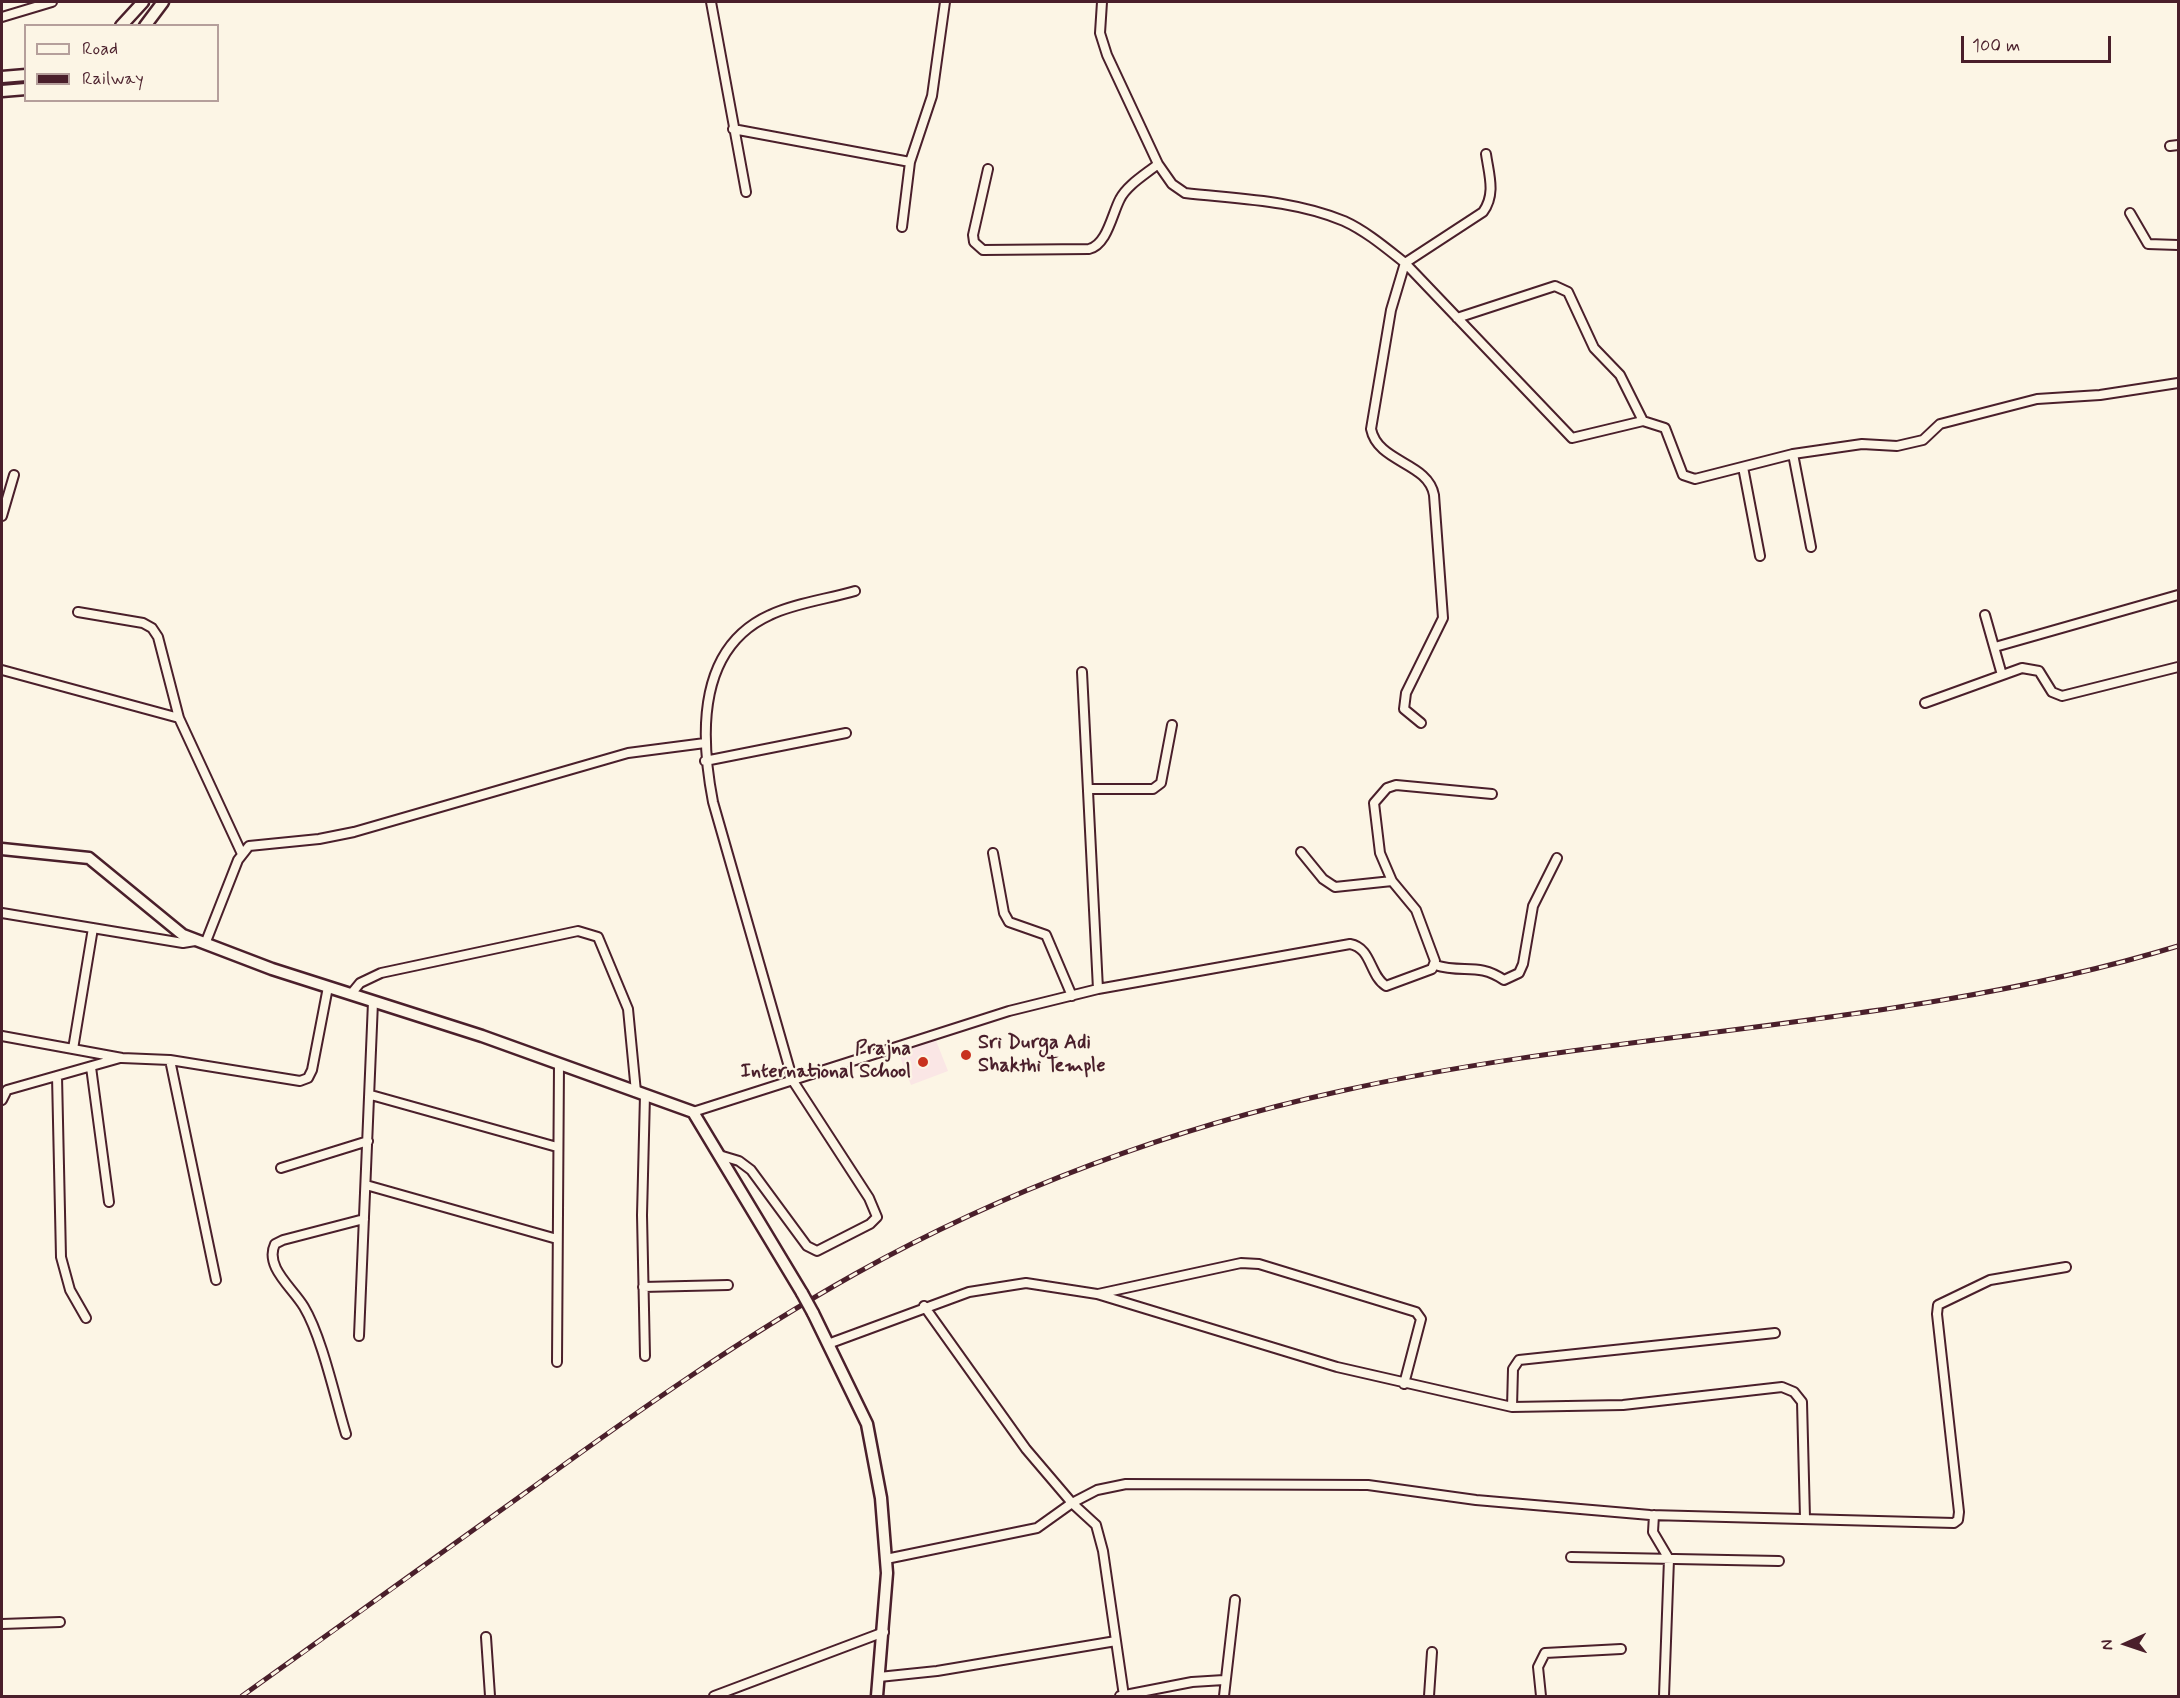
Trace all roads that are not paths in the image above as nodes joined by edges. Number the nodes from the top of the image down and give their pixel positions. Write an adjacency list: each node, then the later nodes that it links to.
1 (52, 2): 7 (street)
2 (143, 2): 8 (street)
3 (163, 2): 9 (street)
4 (711, 2): 14 (street)
5 (945, 2): 16 (street)
6 (1102, 2): 17 (street)
7 (2, 17)
8 (123, 24)
9 (146, 24)
10 (24, 75): 11 (street)
11 (2, 77)
12 (24, 89): 13 (street)
13 (2, 92)
14 (733, 129): 16 (street); 19 (street)
15 (1486, 154): 23 (street)
16 (910, 162): 21 (street)
17 (1158, 164): 18 (street); 23 (street)
18 (988, 169)
19 (746, 192)
20 (2130, 213): 22 (street)
21 (902, 228)
22 (2178, 245)
23 (1405, 263): 24 (street); 44 (street)
24 (1457, 318): 26 (street); 26 (street)
25 (2178, 383): 27 (street)
26 (1643, 421): 28 (street)
27 (1792, 454): 28 (street); 31 (street)
28 (1743, 467): 32 (street)
29 (14, 475): 30 (street)
30 (2, 516)
31 (1811, 547)
32 (1760, 556)
33 (855, 591): 47 (street)
34 (2178, 595): 37 (street)
35 (78, 612): 43 (street)
36 (1985, 615): 37 (street)
37 (1995, 648): 41 (street)
38 (2178, 667): 41 (street)
39 (2, 670): 43 (street)
40 (1082, 672): 49 (street)
41 (2002, 675): 42 (street)
42 (1925, 703)
43 (179, 718): 54 (street)
44 (1421, 723)
45 (1172, 725): 49 (street)
46 (846, 733): 48 (street)
47 (705, 743): 48 (street); 54 (street)
48 (705, 761): 73 (street)
49 (1089, 789): 62 (street)
50 (1491, 794): 56 (street)
51 (2, 849): 59 (street)
52 (1301, 852): 56 (street)
53 (993, 853): 64 (street)
54 (242, 854): 59 (street)
55 (1557, 858): 60 (street)
56 (1392, 881): 60 (street)
57 (2, 913): 58 (street)
58 (93, 928): 59 (street); 67 (street)
59 (201, 942): 61 (street)
60 (1435, 965): 62 (street)
61 (328, 987): 63 (street); 69 (street)
62 (1098, 990): 64 (street)
63 (351, 994): 65 (street); 74 (street)
64 (1072, 996): 73 (street)
65 (374, 1002): 70 (street); 75 (street)
66 (2, 1036): 67 (street)
67 (73, 1049): 68 (street)
68 (122, 1058): 69 (street); 71 (street)
69 (170, 1060): 87 (street)
70 (559, 1064): 74 (street); 79 (street)
71 (91, 1067): 72 (street); 83 (street)
72 (57, 1076): 76 (street); 92 (street)
73 (793, 1081): 77 (street); 80 (street)
74 (640, 1093): 77 (street); 89 (street)
75 (371, 1095): 78 (street); 79 (street)
76 (2, 1100)
77 (693, 1112): 80 (street)
78 (368, 1141): 81 (street); 82 (street)
79 (557, 1147): 85 (street)
80 (719, 1155): 95 (street, bridge)
81 (281, 1168)
82 (366, 1185): 84 (street); 85 (street)
83 (109, 1202)
84 (364, 1219): 94 (street); 100 (street)
85 (557, 1239): 97 (street)
86 (2066, 1267): 103 (street)
87 (216, 1280)
88 (728, 1285): 89 (street)
89 (643, 1287): 96 (street)
90 (1097, 1294): 91 (street); 98 (street); 98 (street)
91 (924, 1306): 95 (street); 101 (street)
92 (86, 1318)
93 (1775, 1333): 99 (street)
94 (359, 1336)
95 (828, 1344): 105 (street)
96 (645, 1356)
97 (557, 1362)
98 (1404, 1384): 99 (street)
99 (1512, 1407): 103 (street)
100 (346, 1434)
101 (1072, 1503): 102 (street); 105 (street); 113 (street)
102 (1654, 1515): 103 (street); 106 (street)
103 (1805, 1518)
104 (1571, 1557): 106 (street)
105 (886, 1559): 111 (street)
106 (1669, 1559): 107 (street); 125 (street)
107 (1779, 1561)
108 (1235, 1600): 117 (street)
109 (60, 1622): 110 (street)
110 (2, 1624)
111 (884, 1632): 116 (street); 119 (street)
112 (486, 1637): 118 (street)
113 (1116, 1641): 116 (street); 121 (street)
114 (1621, 1649): 124 (street)
115 (1432, 1652): 123 (street)
116 (879, 1677): 120 (street)
117 (1224, 1680): 121 (street); 122 (street)
118 (490, 1696)
119 (714, 1696)
120 (877, 1696)
121 (1123, 1696)
122 (1224, 1696)
123 (1430, 1696)
124 (1541, 1696)
125 (1664, 1696)

